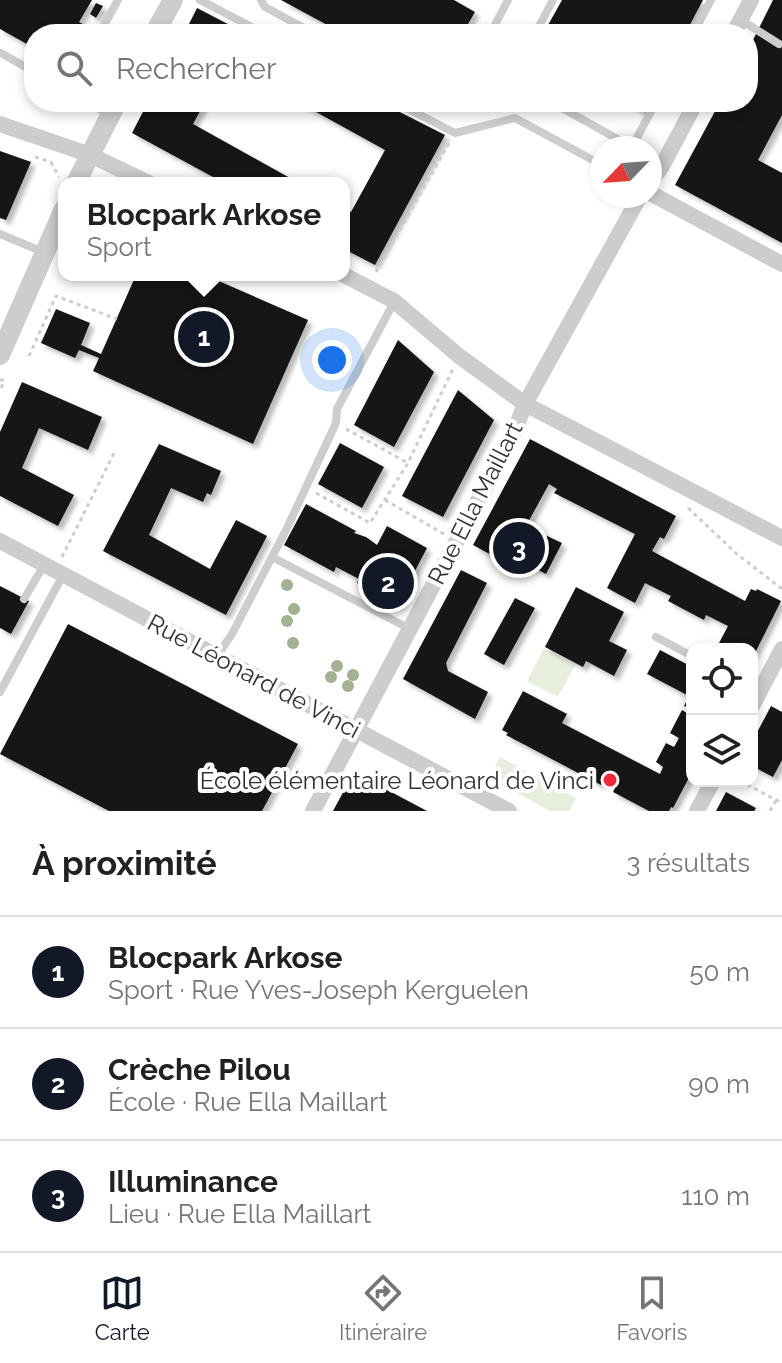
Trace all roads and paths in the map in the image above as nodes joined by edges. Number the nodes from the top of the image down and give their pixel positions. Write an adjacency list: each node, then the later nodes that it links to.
1 (118, 0): 9 (lane)
2 (173, 0): 10 (street)
3 (200, 0): 11 (lane)
4 (261, 0): 12 (lane)
5 (508, 0): 13 (lane)
6 (553, 0): 14 (lane)
7 (711, 0): 15 (lane)
8 (751, 0): 16 (street)
9 (105, 24)
10 (160, 24)
11 (246, 24)
12 (296, 24)
13 (495, 24)
14 (540, 24)
15 (698, 24)
16 (738, 24)
17 (758, 36): 18 (lane)
18 (779, 44)
19 (1, 53): 20 (lane)
20 (24, 66)
21 (111, 112): 29 (street)
22 (416, 112): 27 (lane)
23 (569, 112): 24 (lane)
24 (651, 112)
25 (691, 112): 33 (street)
26 (0, 124): 29 (street)
27 (459, 133): 31 (lane); 44 (path)
28 (54, 154): 32 (path)
29 (88, 154): 35 (street); 36 (street)
30 (35, 157): 32 (path)
31 (590, 159)
32 (51, 162): 34 (path)
33 (662, 166)
34 (65, 177)
35 (70, 177)
36 (136, 177)
37 (662, 198): 42 (street)
38 (633, 208): 52 (street, Rue Ella Maillart)
39 (58, 222): 41 (street)
40 (0, 234): 41 (lane)
41 (44, 253): 47 (street)
42 (782, 264)
43 (350, 278): 44 (street)
44 (369, 286): 45 (street)
45 (394, 301): 49 (street); 53 (lane)
46 (117, 319): 48 (path)
47 (0, 355)
48 (29, 356)
49 (459, 356): 52 (street); 55 (path)
50 (0, 379): 51 (path)
51 (0, 391)
52 (525, 404): 60 (street); 66 (street, Rue Ella Maillart)
53 (336, 423): 55 (path); 56 (lane)
54 (114, 453): 63 (path)
55 (408, 463): 57 (path)
56 (306, 487): 57 (path); 62 (lane)
57 (385, 500): 59 (path)
58 (685, 502): 64 (path)
59 (444, 534)
60 (782, 538)
61 (0, 541): 63 (street, Rue Léonard de Vinci)
62 (272, 557): 66 (lane); 70 (lane)
63 (54, 570): 65 (lane); 70 (street, Rue Léonard de Vinci); 72 (lane)
64 (782, 589)
65 (24, 599)
66 (410, 629): 73 (street, Rue Ella Maillart)
67 (656, 637): 69 (lane)
68 (782, 649): 71 (street)
69 (686, 653)
70 (217, 656): 73 (street, Rue Léonard de Vinci)
71 (758, 688)
72 (0, 692)
73 (356, 731): 78 (street, Rue Ella Maillart); 79 (street, Rue Léonard de Vinci)
74 (710, 787): 80 (street)
75 (751, 787): 76 (path)
76 (776, 800): 77 (path); 81 (path)
77 (782, 803)
78 (314, 810)
79 (509, 811)
80 (697, 811)
81 (770, 811)

